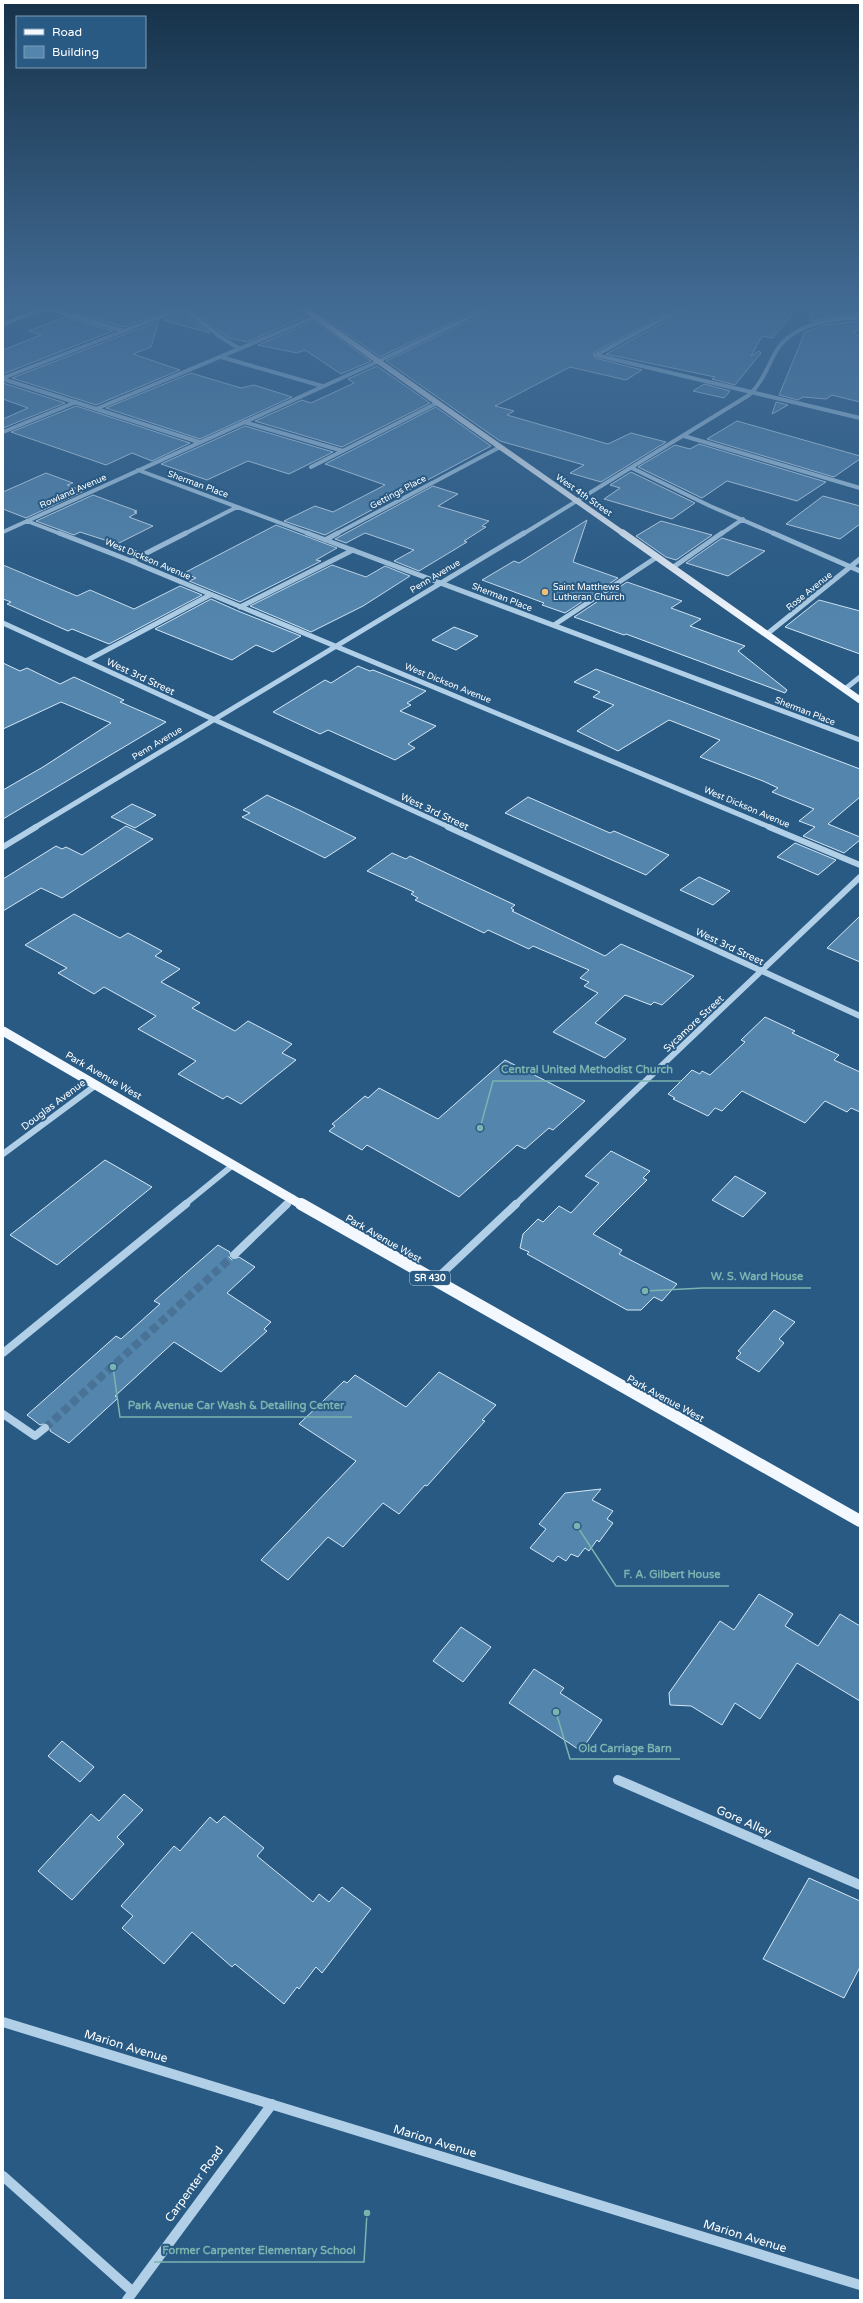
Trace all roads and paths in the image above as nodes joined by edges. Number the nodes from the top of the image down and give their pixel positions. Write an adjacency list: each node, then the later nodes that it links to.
1 (53, 411): 10 (street)
2 (104, 411): 12 (street)
3 (267, 411): 9 (street, Rowland Avenue)
4 (420, 411): 14 (street)
5 (449, 411): 13 (main road, West 4th Street)
6 (723, 411): 11 (street, Penn Avenue)
7 (832, 411): 8 (street)
8 (860, 418)
9 (244, 422): 12 (street, Rowland Avenue); 14 (street)
10 (3, 432)
11 (684, 436): 16 (street, Penn Avenue); 18 (street)
12 (199, 442): 17 (street, Rowland Avenue)
13 (500, 447): 19 (main road, West 4th Street); 24 (street, Gettings Place)
14 (343, 451): 15 (street)
15 (311, 467)
16 (632, 468): 19 (street, Penn Avenue); 21 (street)
17 (138, 470): 20 (street, Sherman Place); 22 (street, Rowland Avenue)
18 (860, 488)
19 (578, 501): 26 (main road, West 4th Street); 32 (street, Penn Avenue)
20 (237, 507): 24 (street, Sherman Place); 28 (street)
21 (743, 520): 29 (street); 30 (street)
22 (27, 521): 23 (street, Rowland Avenue); 28 (street, West Dickson Avenue)
23 (3, 532)
24 (325, 540): 25 (street, Sherman Place)
25 (353, 550): 32 (street, Sherman Place); 34 (street)
26 (657, 557): 29 (main road, West 4th Street); 36 (street)
27 (860, 559): 30 (street, Rose Avenue)
28 (131, 561): 33 (street, West Dickson Avenue)
29 (672, 568): 37 (main road, West 4th Street)
30 (850, 568): 31 (street); 37 (street, Rose Avenue)
31 (860, 571)
32 (442, 583): 36 (street, Sherman Place); 38 (street, Penn Avenue)
33 (210, 595): 34 (street, West Dickson Avenue); 39 (street)
34 (240, 608): 38 (street, West Dickson Avenue)
35 (3, 623): 39 (street, West 3rd Street)
36 (554, 625): 44 (street, Sherman Place)
37 (767, 634): 41 (main road, West 4th Street)
38 (334, 646): 43 (street, Penn Avenue); 46 (street, West Dickson Avenue)
39 (86, 661): 43 (street, West 3rd Street)
40 (860, 677): 41 (street)
41 (845, 690): 42 (main road, West 4th Street)
42 (860, 700)
43 (214, 720): 45 (street, Penn Avenue); 48 (street, West 3rd Street)
44 (860, 740)
45 (3, 847)
46 (860, 865)
47 (860, 877): 48 (street, Sycamore Street)
48 (763, 971): 49 (street, West 3rd Street); 56 (street, Sycamore Street)
49 (860, 1016)
50 (3, 1031): 51 (main road, Park Avenue West / SR 430)
51 (96, 1085): 52 (street, Douglas Avenue); 53 (main road, Park Avenue West / SR 430)
52 (3, 1154)
53 (233, 1165): 54 (main road, Park Avenue West / SR 430); 57 (street)
54 (293, 1198): 55 (street); 56 (main road, Park Avenue West / SR 430)
55 (234, 1255)
56 (434, 1281): 60 (main road, Park Avenue West / SR 430)
57 (3, 1352)
58 (3, 1414): 59 (street)
59 (45, 1428)
60 (860, 1521)
61 (618, 1780): 62 (street, Gore Alley)
62 (860, 1885)
63 (3, 2022): 64 (street, Marion Avenue)
64 (272, 2104): 66 (street, Marion Avenue); 67 (street, Carpenter Road)
65 (3, 2176): 67 (street)
66 (860, 2285)
67 (130, 2296)

